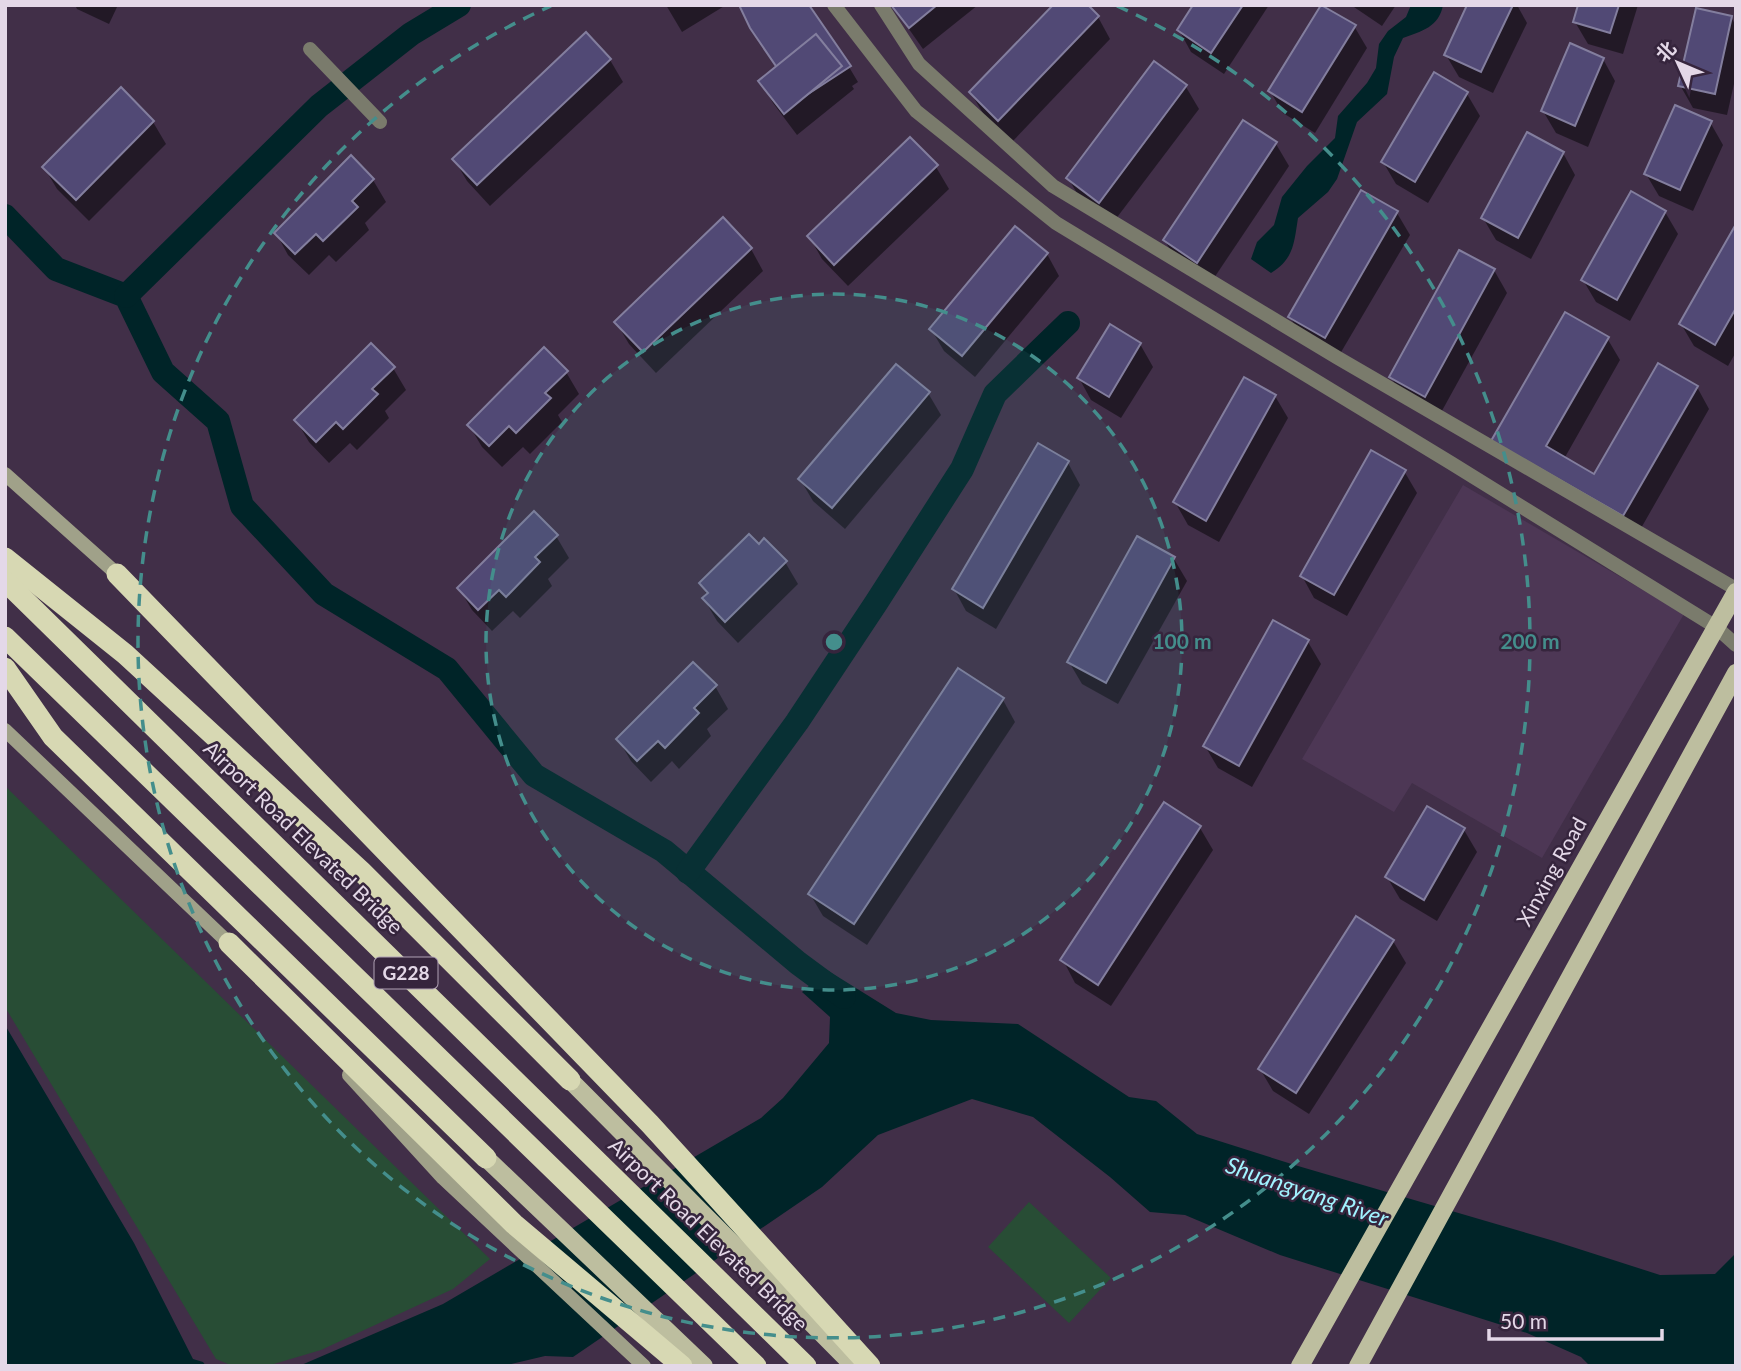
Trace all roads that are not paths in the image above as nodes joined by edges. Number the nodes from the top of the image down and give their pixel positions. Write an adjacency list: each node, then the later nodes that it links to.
1 (834, 5): 10 (street)
2 (881, 5): 9 (street)
3 (310, 49): 4 (street)
4 (380, 122)
5 (5, 474): 7 (main road)
6 (5, 558): 17 (highway)
7 (117, 574): 26 (highway, bridge)
8 (5, 581): 24 (highway, Airport Road Elevated Bridge / G228)
9 (1736, 590): 10 (main road, Xinxing Road)
10 (1716, 627): 12 (street); 28 (main road, Xinxing Road)
11 (5, 637): 23 (highway, G228)
12 (1736, 645)
13 (5, 668): 18 (highway)
14 (1736, 673): 29 (main road)
15 (5, 730): 16 (main road)
16 (229, 943): 20 (main road); 21 (highway)
17 (570, 1080): 19 (main road)
18 (486, 1158): 22 (main road)
19 (739, 1248): 25 (main road); 27 (main road)
20 (644, 1366)
21 (682, 1366)
22 (704, 1366)
23 (756, 1366)
24 (806, 1366)
25 (854, 1366)
26 (870, 1366)
27 (875, 1366)
28 (1300, 1366)
29 (1358, 1366)

